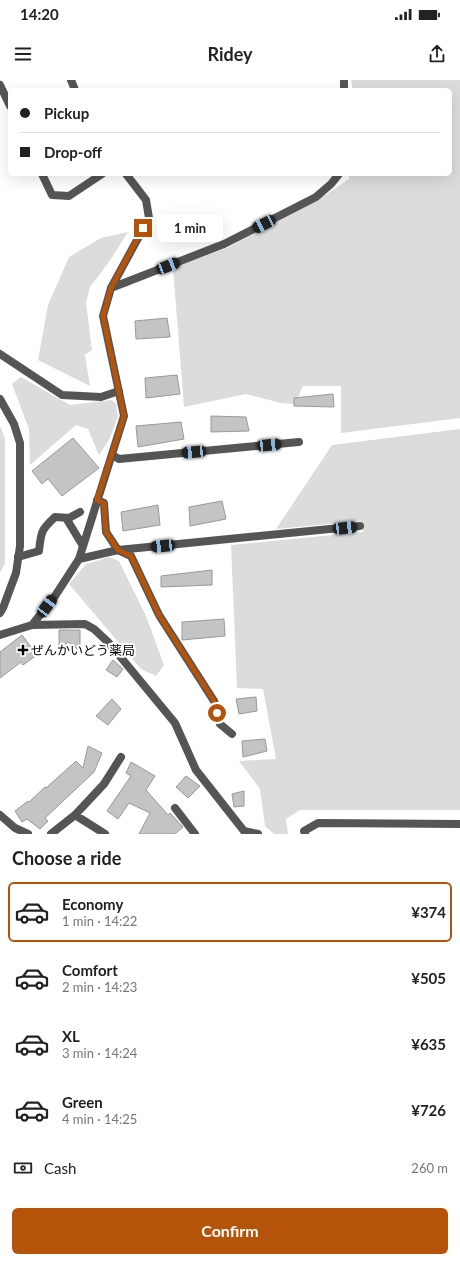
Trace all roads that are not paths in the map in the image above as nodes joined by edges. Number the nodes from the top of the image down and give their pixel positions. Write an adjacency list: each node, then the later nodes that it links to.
1 (0, 85): 2 (street)
2 (8, 102)
3 (43, 176): 4 (street)
4 (99, 176)
5 (128, 176): 7 (street)
6 (337, 176): 7 (street)
7 (111, 288): 9 (street)
8 (0, 354): 9 (street)
9 (119, 391): 12 (street)
10 (0, 398): 19 (street)
11 (298, 442): 12 (street)
12 (112, 456): 13 (street)
13 (97, 500): 17 (street); 18 (street)
14 (80, 512): 15 (street)
15 (66, 518): 17 (street); 19 (street)
16 (360, 526): 18 (street)
17 (83, 546): 20 (street)
18 (118, 550): 20 (street); 24 (street)
19 (18, 557): 21 (street)
20 (78, 559): 22 (street)
21 (0, 613)
22 (32, 625): 23 (street); 30 (street)
23 (0, 635)
24 (232, 734)
25 (121, 757): 27 (street)
26 (175, 808): 34 (street)
27 (76, 815): 32 (street); 33 (street)
28 (0, 816): 31 (street)
29 (460, 824): 36 (street)
30 (244, 833): 35 (street)
31 (28, 834)
32 (51, 834)
33 (105, 834)
34 (195, 834)
35 (258, 834)
36 (305, 834)

